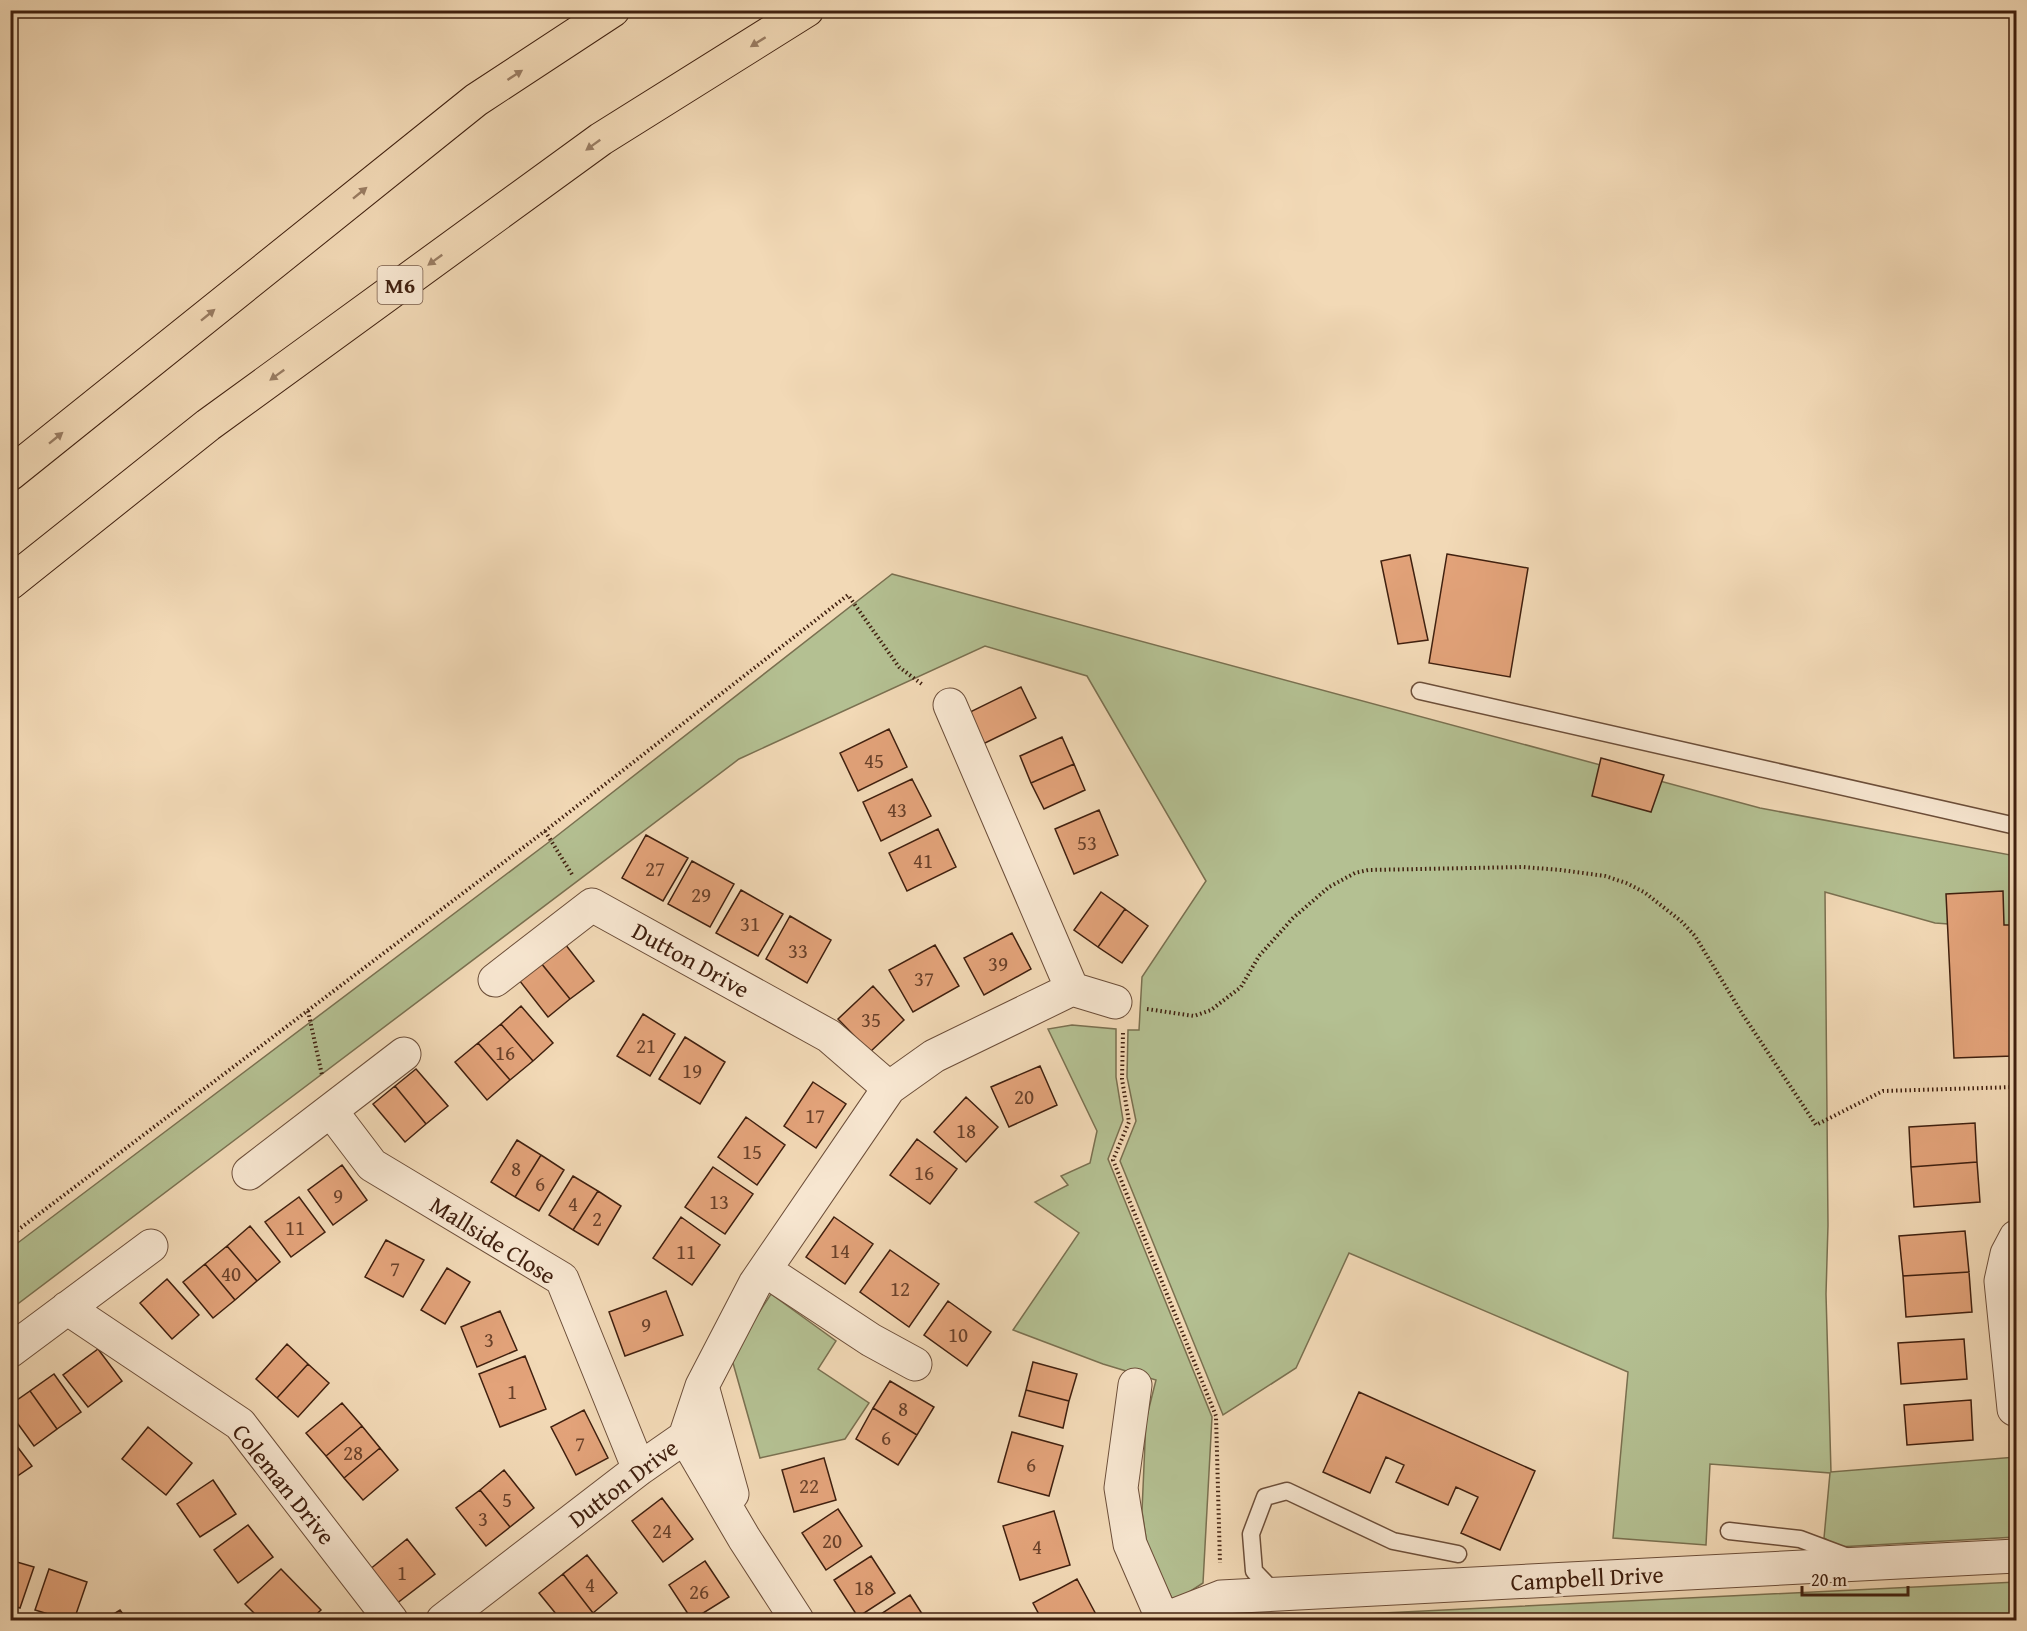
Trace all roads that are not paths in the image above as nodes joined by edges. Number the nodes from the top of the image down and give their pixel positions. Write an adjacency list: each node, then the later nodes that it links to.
1 (613, 10): 3 (highway, one-way to 1)
2 (807, 10): 4 (highway, M6, one-way to 4)
3 (10, 474)
4 (10, 584)
5 (1420, 691): 7 (lane)
6 (950, 705): 9 (street)
7 (2016, 826)
8 (495, 980): 12 (street, Dutton Drive)
9 (1072, 989): 10 (street); 12 (street, Dutton Drive)
10 (1115, 1002)
11 (404, 1054): 13 (street)
12 (889, 1088): 17 (street, Dutton Drive)
13 (331, 1111): 14 (street); 25 (street, Mallside Close)
14 (249, 1173)
15 (2016, 1237): 23 (street)
16 (151, 1246): 18 (street)
17 (765, 1270): 20 (street); 22 (street, Dutton Drive)
18 (67, 1308): 19 (street); 33 (street, Coleman Drive)
19 (10, 1351)
20 (915, 1364)
21 (1135, 1385): 36 (street, Campbell Drive)
22 (702, 1386): 24 (street, Dutton Drive); 27 (street)
23 (2016, 1409)
24 (685, 1437): 25 (street, Dutton Drive); 27 (street)
25 (639, 1469): 34 (street, Dutton Drive)
26 (1729, 1531): 30 (lane)
27 (744, 1538): 35 (street)
28 (1458, 1554): 31 (lane)
29 (2016, 1556): 30 (street, Campbell Drive)
30 (1866, 1564): 31 (street, Campbell Drive)
31 (1276, 1594): 32 (street, Campbell Drive)
32 (1217, 1609): 36 (street, Campbell Drive)
33 (391, 1620)
34 (443, 1620)
35 (797, 1620)
36 (1162, 1620)

